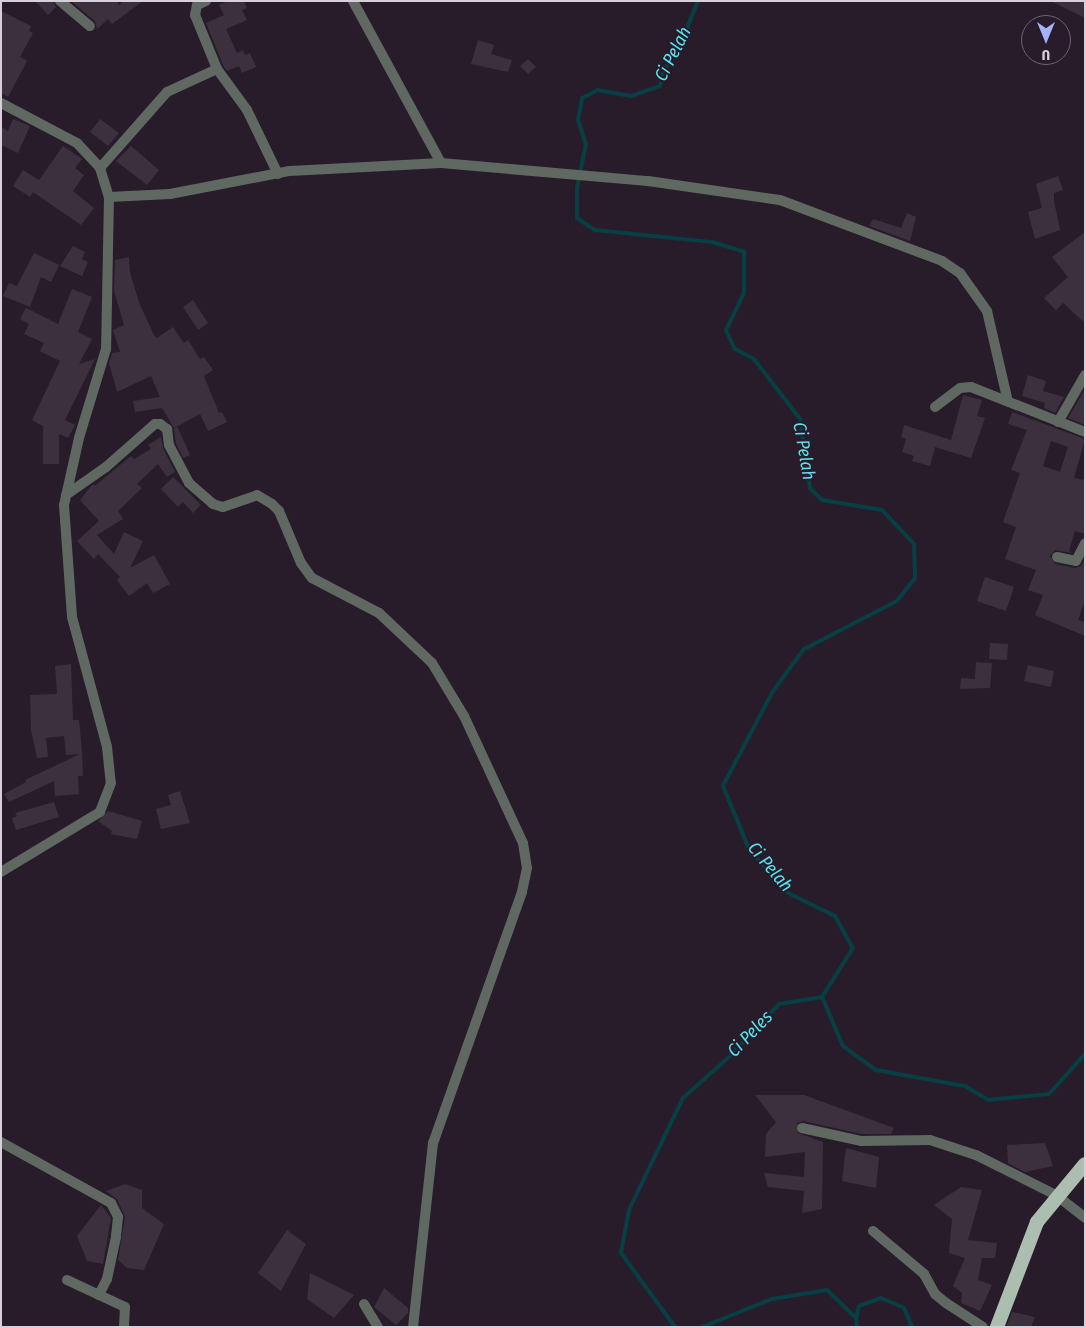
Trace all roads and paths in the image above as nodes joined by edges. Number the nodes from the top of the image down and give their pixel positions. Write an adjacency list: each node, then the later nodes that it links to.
1 (60, 1): 4 (street)
2 (206, 1): 5 (street)
3 (353, 1): 7 (street)
4 (90, 26)
5 (216, 69): 8 (street); 9 (street)
6 (1, 104): 8 (street)
7 (441, 163): 9 (street); 12 (street)
8 (100, 168): 10 (street)
9 (278, 174): 10 (street)
10 (109, 196): 16 (street)
11 (1085, 375): 14 (street)
12 (1008, 402): 13 (street); 14 (street)
13 (935, 407)
14 (1058, 422): 15 (street)
15 (1085, 432)
16 (66, 495): 19 (street); 31 (street)
17 (1085, 543): 18 (street)
18 (1057, 557)
19 (1, 872)
20 (802, 1128): 23 (street)
21 (1, 1142): 27 (street)
22 (1085, 1164): 23 (highway)
23 (1056, 1196): 24 (street); 33 (highway)
24 (1085, 1218)
25 (873, 1231): 32 (street)
26 (67, 1280): 27 (street)
27 (98, 1295): 29 (street)
28 (364, 1304): 30 (street)
29 (124, 1327)
30 (378, 1327)
31 (413, 1327)
32 (983, 1327)
33 (998, 1327)

